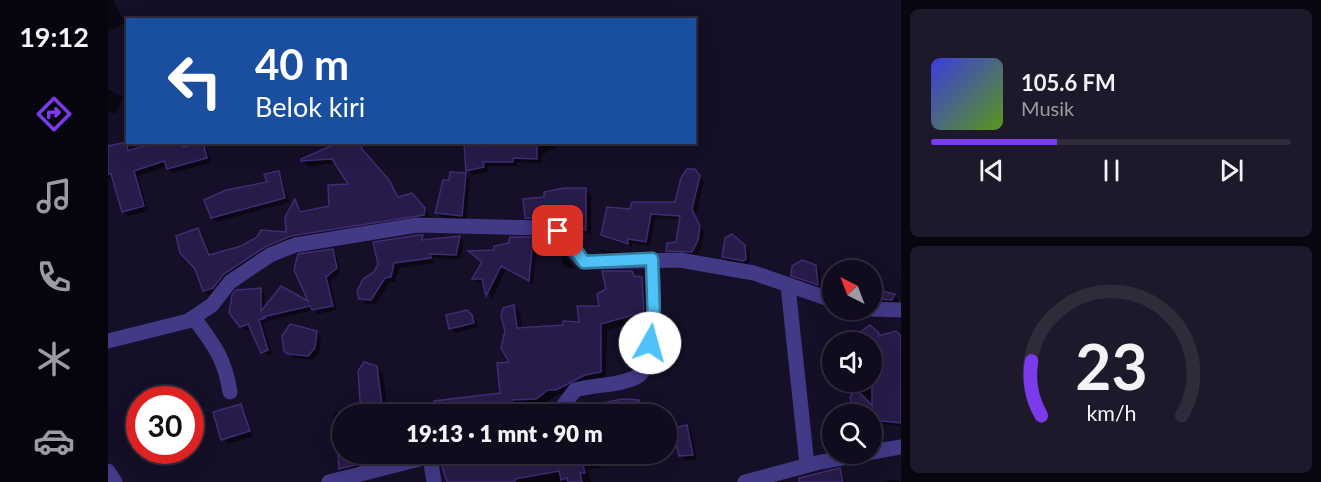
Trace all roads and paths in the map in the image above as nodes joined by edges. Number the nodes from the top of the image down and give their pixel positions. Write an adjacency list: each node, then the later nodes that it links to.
1 (652, 259): 2 (street); 6 (street); 9 (street)
2 (789, 286): 3 (street); 15 (street)
3 (822, 297)
4 (882, 309): 5 (street)
5 (901, 310)
6 (194, 318): 7 (street); 8 (street)
7 (108, 342)
8 (230, 392)
9 (564, 404)
10 (901, 447): 11 (street)
11 (882, 451)
12 (822, 462): 15 (street)
13 (400, 464): 18 (street)
14 (435, 464): 19 (street)
15 (807, 465): 20 (street)
16 (108, 471): 17 (street)
17 (115, 482)
18 (329, 482)
19 (434, 482)
20 (745, 482)

